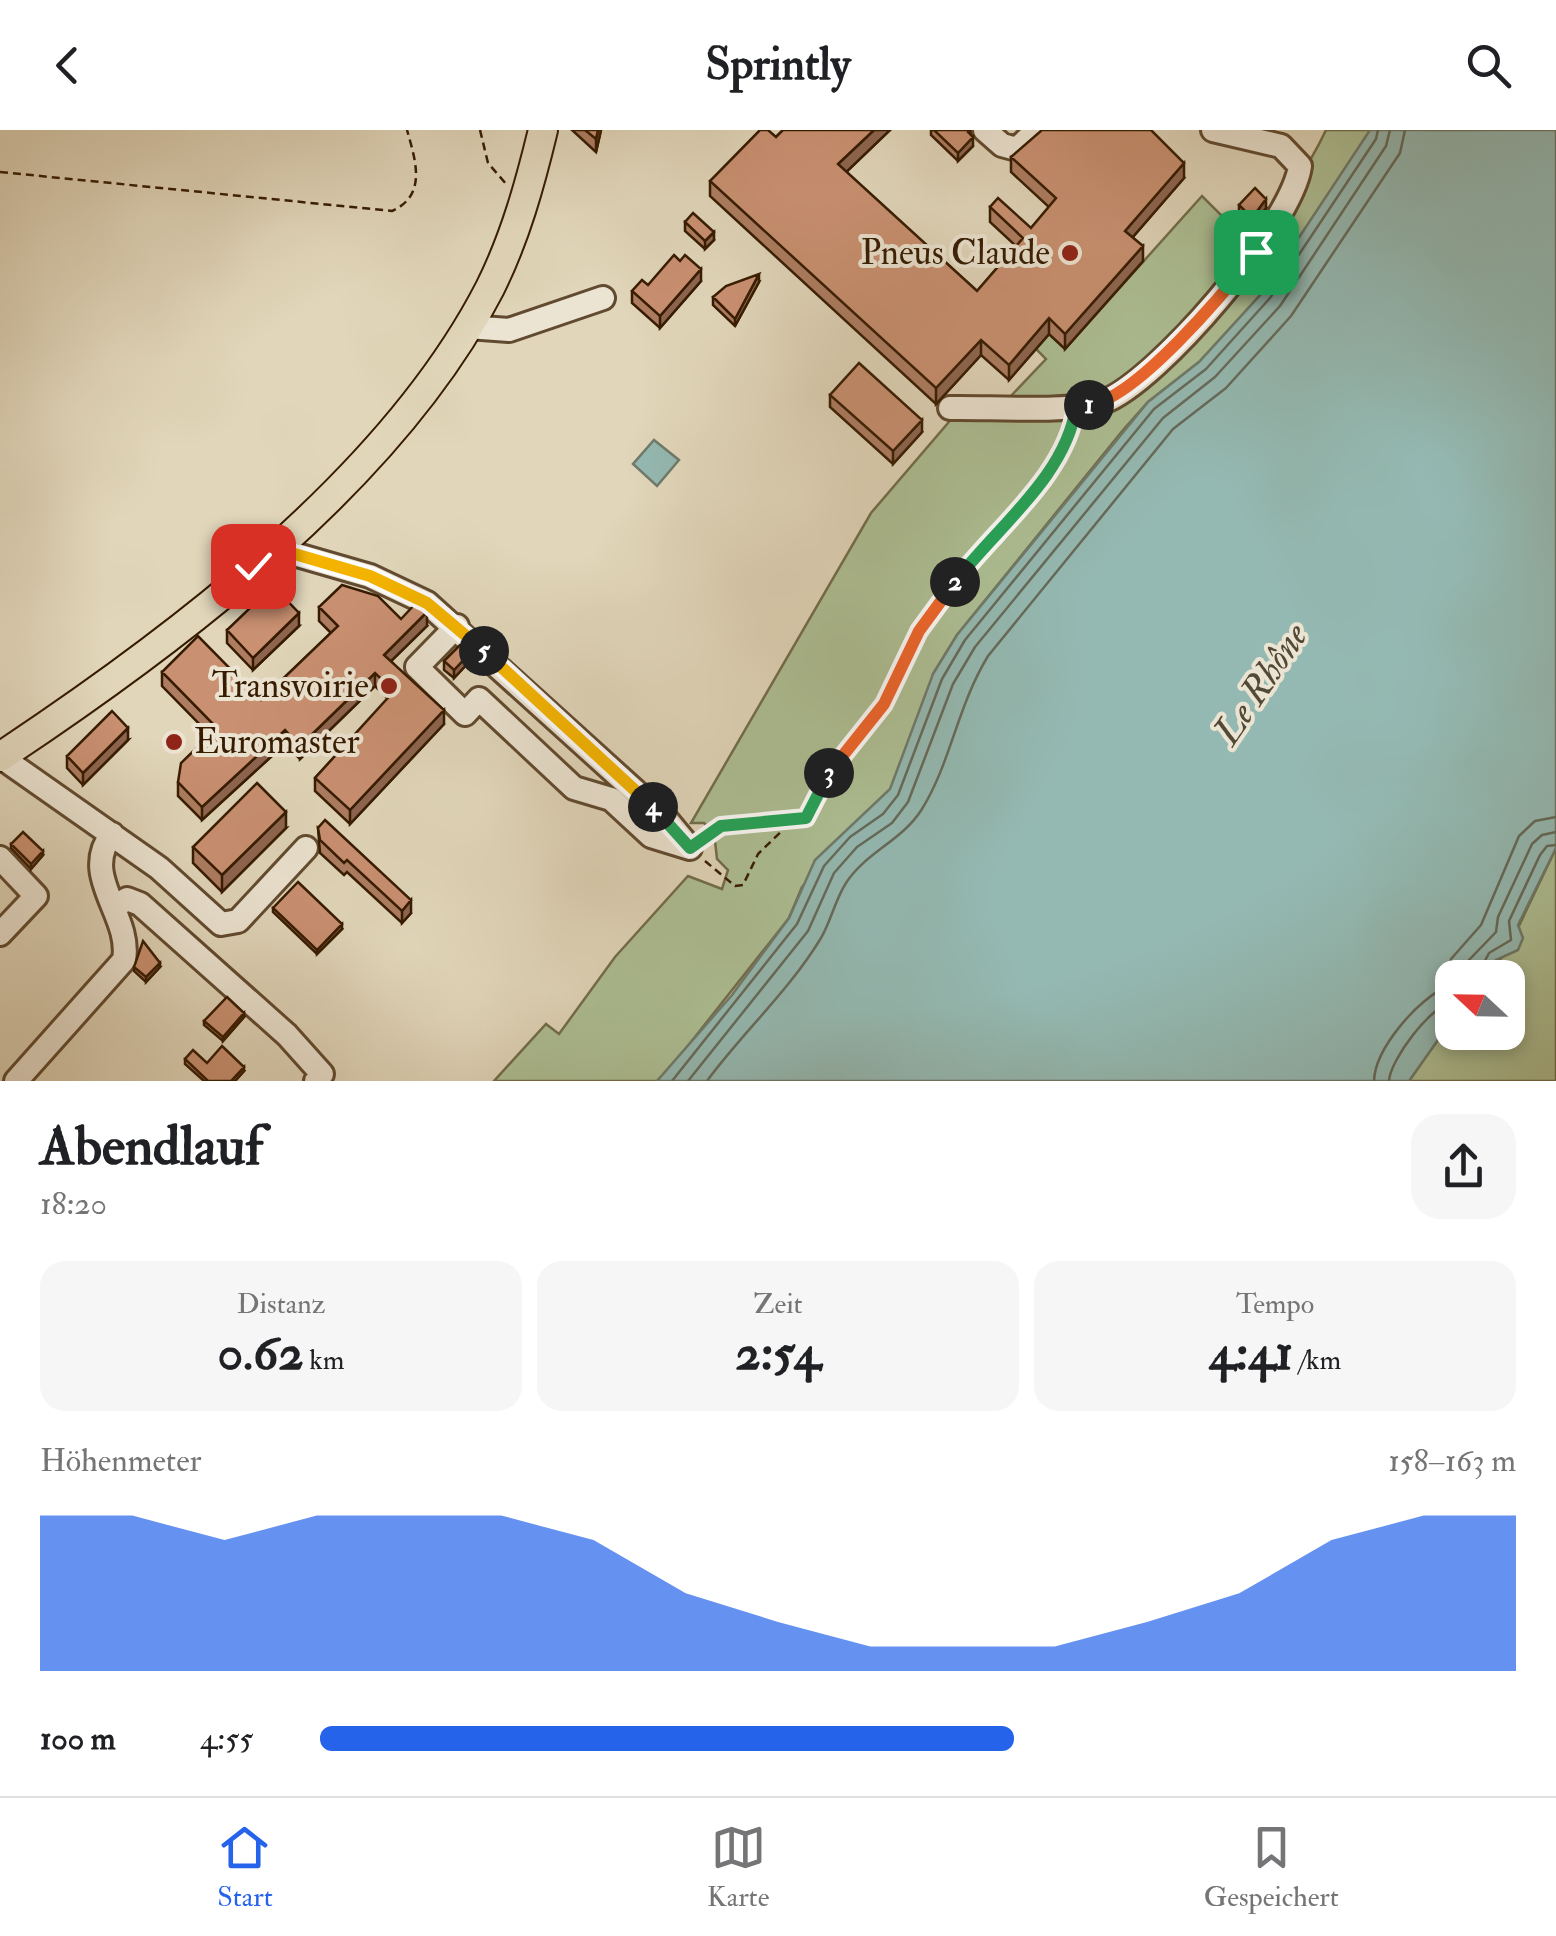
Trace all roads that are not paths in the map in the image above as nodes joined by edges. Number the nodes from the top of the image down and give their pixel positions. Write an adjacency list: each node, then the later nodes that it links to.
1 (543, 130): 6 (main road)
2 (985, 130): 3 (lane)
3 (1038, 130)
4 (1213, 130): 7 (lane)
5 (604, 298): 6 (lane)
6 (468, 327): 8 (main road)
7 (950, 408)
8 (274, 548): 9 (lane); 10 (main road)
9 (457, 626): 9 (lane)
10 (0, 757): 11 (lane)
11 (112, 834): 12 (lane); 14 (lane)
12 (306, 848)
13 (0, 858): 15 (lane)
14 (116, 906): 16 (lane); 17 (lane)
15 (0, 934)
16 (16, 1081)
17 (316, 1081)

